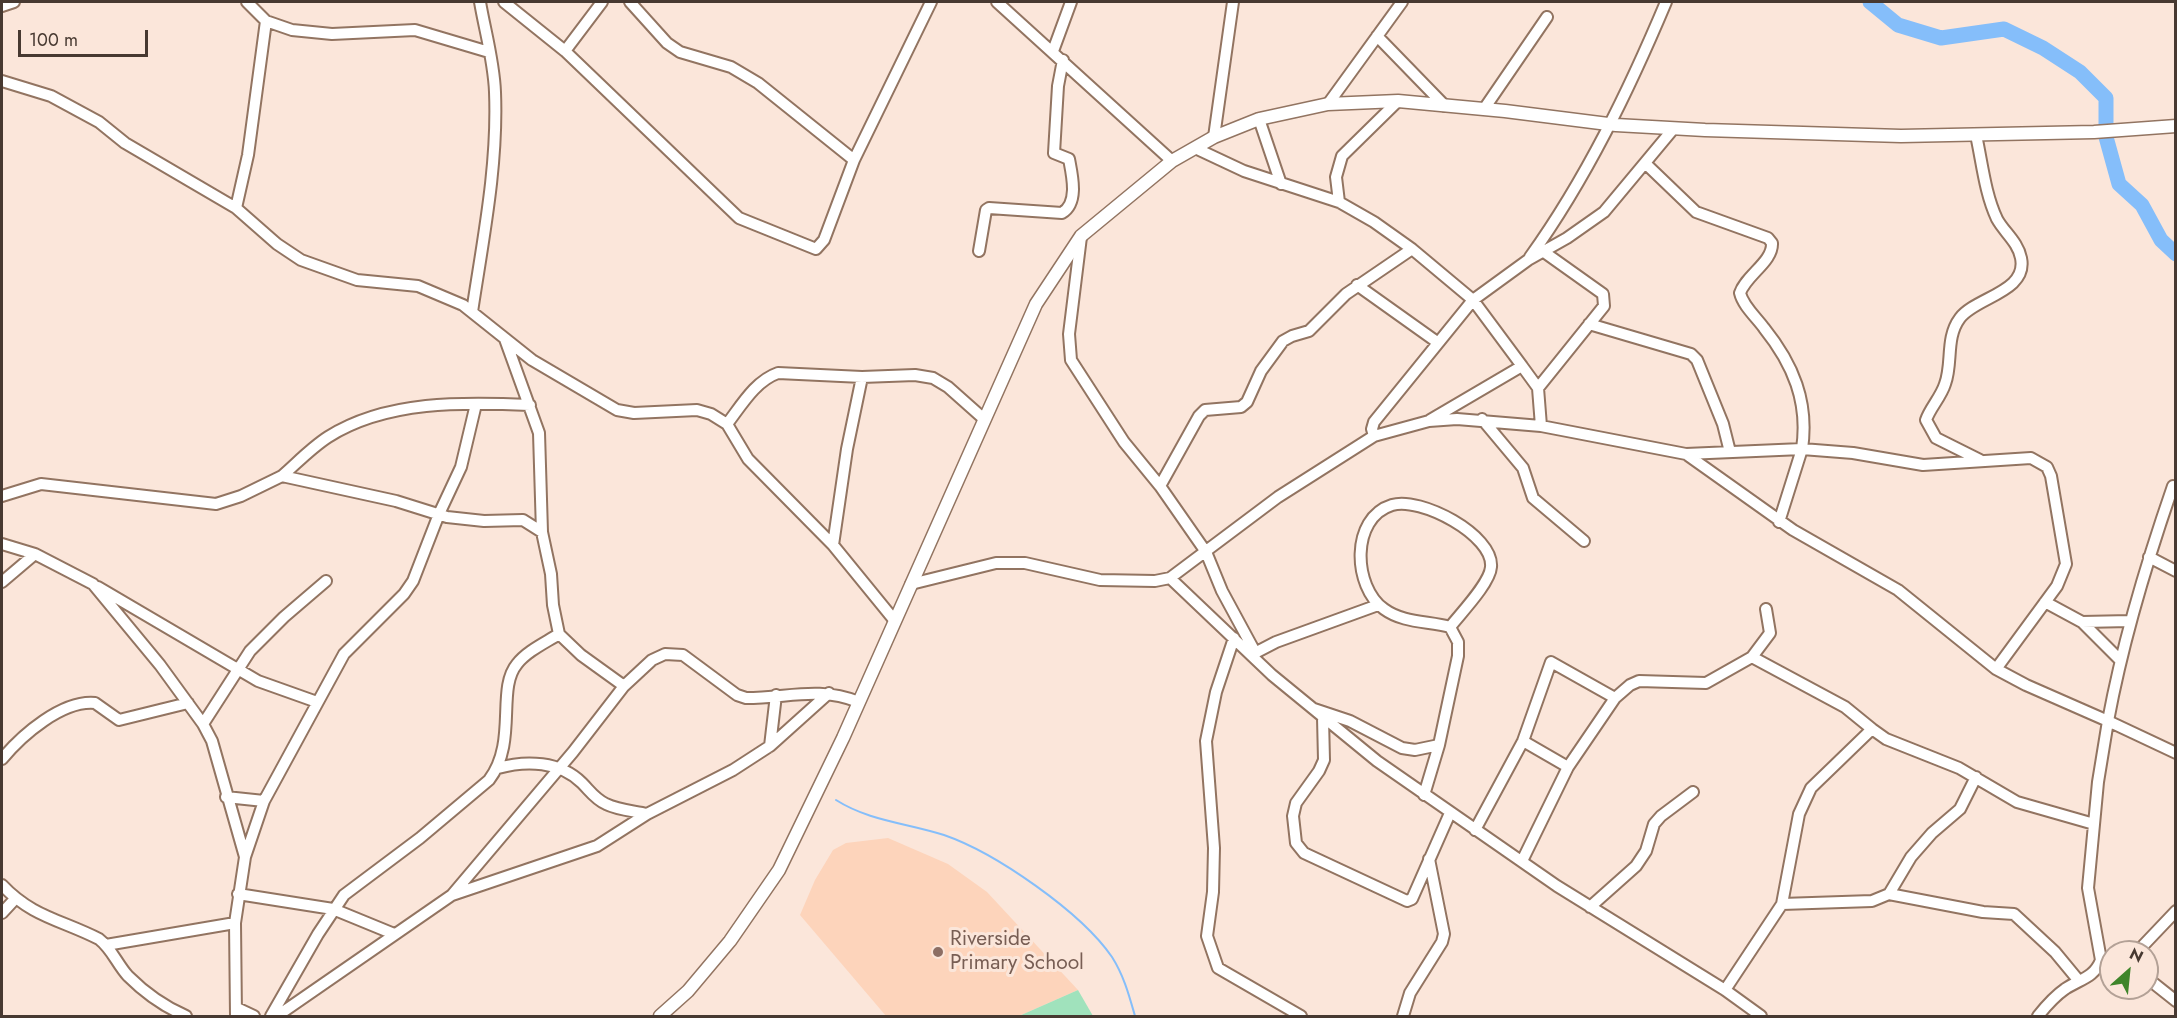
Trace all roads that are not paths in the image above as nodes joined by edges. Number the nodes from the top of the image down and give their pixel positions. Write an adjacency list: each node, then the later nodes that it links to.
1 (14, 2): 13 (street)
2 (249, 2): 15 (street)
3 (480, 2): 19 (street)
4 (504, 2): 17 (street)
5 (602, 2): 17 (street)
6 (630, 2): 33 (street)
7 (932, 2): 33 (street)
8 (997, 2): 18 (street)
9 (1071, 2): 18 (street)
10 (1233, 2): 31 (street)
11 (1402, 2): 16 (street)
12 (1666, 2): 27 (street)
13 (2, 6)
14 (1547, 17): 25 (street)
15 (266, 21): 19 (street); 38 (street)
16 (1377, 36): 23 (street); 24 (street)
17 (565, 51): 33 (street)
18 (1053, 51): 20 (street)
19 (489, 52): 46 (street)
20 (1063, 60): 34 (street); 41 (street)
21 (2, 81): 38 (street)
22 (1398, 101): 23 (street); 24 (street); 37 (street)
23 (1328, 104): 26 (street)
24 (1445, 106): 25 (street)
25 (1484, 109): 27 (street)
26 (1259, 119): 31 (street); 36 (street)
27 (1608, 124): 29 (street); 43 (street)
28 (2175, 126): 30 (street)
29 (1674, 128): 30 (street); 35 (street)
30 (1976, 135): 64 (street)
31 (1214, 137): 32 (street)
32 (1195, 147): 34 (street); 36 (street)
33 (854, 160)
34 (1172, 160): 39 (street)
35 (1646, 164): 42 (street); 61 (street)
36 (1281, 184): 37 (street)
37 (1339, 202): 40 (street)
38 (236, 208): 46 (street)
39 (1081, 236): 55 (street); 66 (street)
40 (1412, 249): 44 (street); 45 (street)
41 (979, 251)
42 (1544, 252): 43 (street); 47 (street)
43 (1528, 260): 45 (street)
44 (1357, 285): 49 (street); 66 (street)
45 (1473, 300): 49 (street); 50 (street)
46 (472, 312): 48 (street)
47 (1589, 324): 52 (street); 62 (street)
48 (505, 338): 54 (street); 58 (street)
49 (1437, 342): 60 (street)
50 (1522, 366): 52 (street); 57 (street)
51 (862, 377): 55 (street); 58 (street); 74 (street)
52 (1538, 388): 59 (street)
53 (476, 404): 54 (street); 65 (street); 69 (street)
54 (530, 405): 71 (street)
55 (984, 419): 83 (street)
56 (1482, 419): 57 (street); 59 (street); 72 (street)
57 (1429, 421): 60 (street)
58 (727, 424): 74 (street)
59 (1541, 426): 63 (street)
60 (1374, 436): 75 (street)
61 (1802, 449): 62 (street); 64 (street); 70 (street)
62 (1730, 452): 63 (street)
63 (1686, 454): 70 (street)
64 (1981, 461): 84 (street)
65 (282, 476): 68 (street); 69 (street)
66 (1160, 486): 75 (street)
67 (2173, 486): 77 (street)
68 (2, 496)
69 (439, 514): 71 (street); 102 (street)
70 (1779, 522): 97 (street)
71 (542, 532): 91 (street)
72 (1584, 541)
73 (2, 544): 76 (street)
74 (833, 544): 87 (street)
75 (1206, 552): 79 (street); 93 (street)
76 (35, 554): 81 (street); 82 (street)
77 (2149, 557): 78 (street); 88 (street)
78 (2175, 571)
79 (1170, 578): 83 (street); 92 (street)
80 (326, 580): 96 (street)
81 (2, 582)
82 (93, 584): 96 (street); 104 (street)
83 (911, 584): 87 (street)
84 (2045, 602): 89 (street); 97 (street)
85 (1378, 605): 90 (street); 90 (street); 93 (street)
86 (1766, 609): 94 (street)
87 (895, 621): 103 (street)
88 (2130, 621): 89 (street); 95 (street)
89 (2082, 622): 95 (street)
90 (1450, 627): 111 (street)
91 (559, 634): 98 (street); 116 (street)
92 (1234, 638): 93 (street); 155 (street)
93 (1253, 654): 105 (street)
94 (1752, 657): 101 (street); 109 (street)
95 (2119, 659): 107 (street)
96 (237, 669): 102 (street); 108 (street)
97 (1996, 669): 107 (street)
98 (624, 686): 100 (street); 117 (street)
99 (829, 693): 100 (street); 103 (street); 112 (street)
100 (776, 695): 112 (street)
101 (1615, 698): 110 (street); 115 (street)
102 (317, 702): 122 (street)
103 (859, 702): 154 (street)
104 (188, 703): 108 (street); 114 (street)
105 (1310, 708): 106 (street); 111 (street)
106 (1323, 718): 120 (street); 128 (street)
107 (2108, 721): 113 (street); 125 (street)
108 (203, 724): 121 (street)
109 (1872, 729): 118 (street); 135 (street)
110 (1523, 741): 115 (street); 126 (street)
111 (1439, 745): 120 (street)
112 (770, 746): 124 (street)
113 (2175, 753)
114 (2, 759)
115 (1568, 767): 129 (street)
116 (498, 768): 117 (street); 137 (street)
117 (559, 768): 124 (street); 133 (street)
118 (1976, 777): 125 (street); 132 (street)
119 (1693, 792): 136 (street)
120 (1424, 795): 123 (street)
121 (226, 796): 122 (street); 127 (street)
122 (264, 801): 127 (street)
123 (1450, 813): 126 (street); 128 (street)
124 (647, 814): 133 (street)
125 (2094, 825): 144 (street)
126 (1475, 830): 129 (street)
127 (245, 857): 131 (street)
128 (1429, 858): 156 (street)
129 (1522, 861): 136 (street)
130 (2, 885): 134 (street)
131 (238, 894): 137 (street); 140 (street)
132 (1889, 894): 135 (street); 145 (street)
133 (452, 895): 141 (street)
134 (15, 899): 139 (street); 143 (street)
135 (1782, 904): 147 (street)
136 (1590, 907): 147 (street)
137 (333, 909): 141 (street); 152 (street)
138 (2175, 911): 142 (street)
139 (2, 913)
140 (235, 923): 143 (street); 149 (street)
141 (394, 934): 153 (street)
142 (2148, 940)
143 (106, 945): 150 (street)
144 (2097, 970): 145 (street)
145 (2079, 981): 158 (street)
146 (2159, 988): 148 (street)
147 (1725, 990): 157 (street)
148 (2175, 1001)
149 (236, 1012): 151 (street)
150 (186, 1017)
151 (254, 1017)
152 (271, 1017)
153 (277, 1017)
154 (660, 1017)
155 (1301, 1017)
156 (1403, 1017)
157 (1761, 1017)
158 (2038, 1017)

